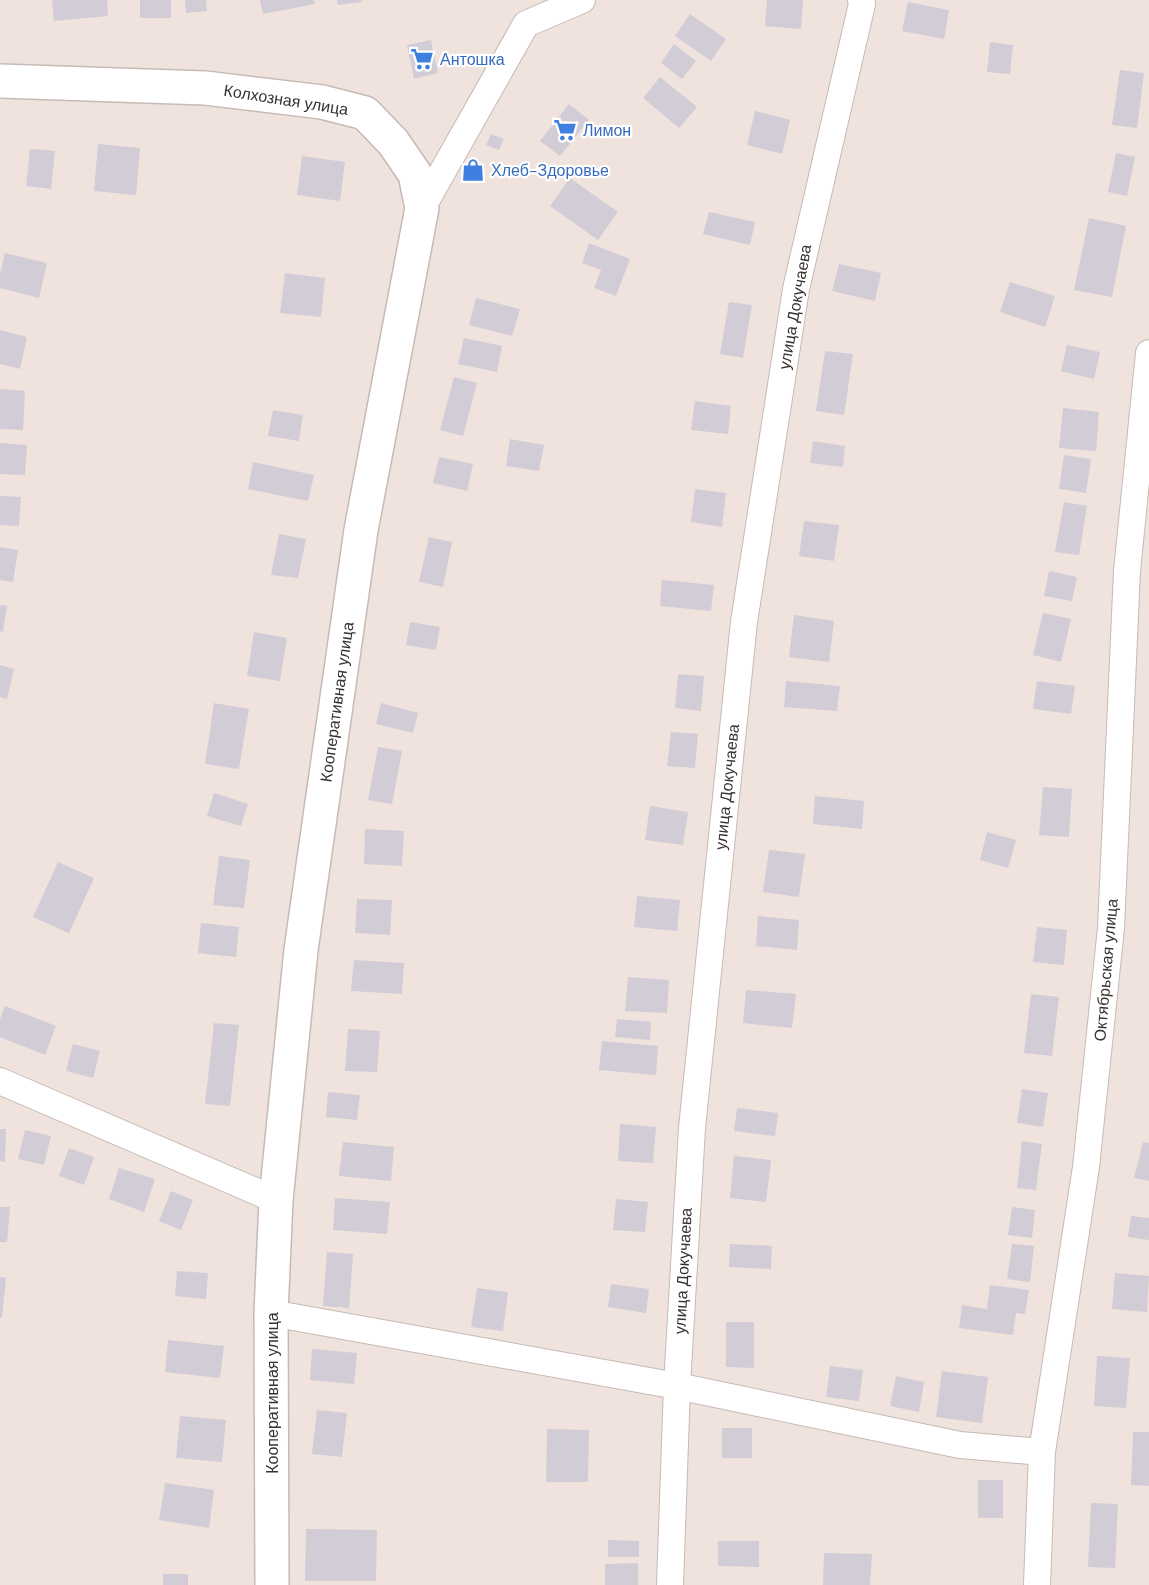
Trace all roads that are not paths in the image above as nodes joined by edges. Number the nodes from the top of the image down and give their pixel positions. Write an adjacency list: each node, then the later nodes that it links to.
1 (582, 0): 3 (street)
2 (861, 0): 10 (street, улица Докучаева)
3 (529, 12): 5 (street)
4 (0, 81): 5 (street, Колхозная улица)
5 (423, 208): 8 (street, Кооперативная улица)
6 (1149, 353): 11 (street, Октябрьская улица)
7 (0, 1081): 8 (street)
8 (276, 1200): 9 (street, Кооперативная улица)
9 (271, 1313): 10 (street); 12 (street, Кооперативная улица)
10 (677, 1386): 11 (street); 13 (street, улица Докучаева)
11 (1042, 1452): 14 (street, Октябрьская улица)
12 (272, 1585)
13 (670, 1585)
14 (1037, 1585)

